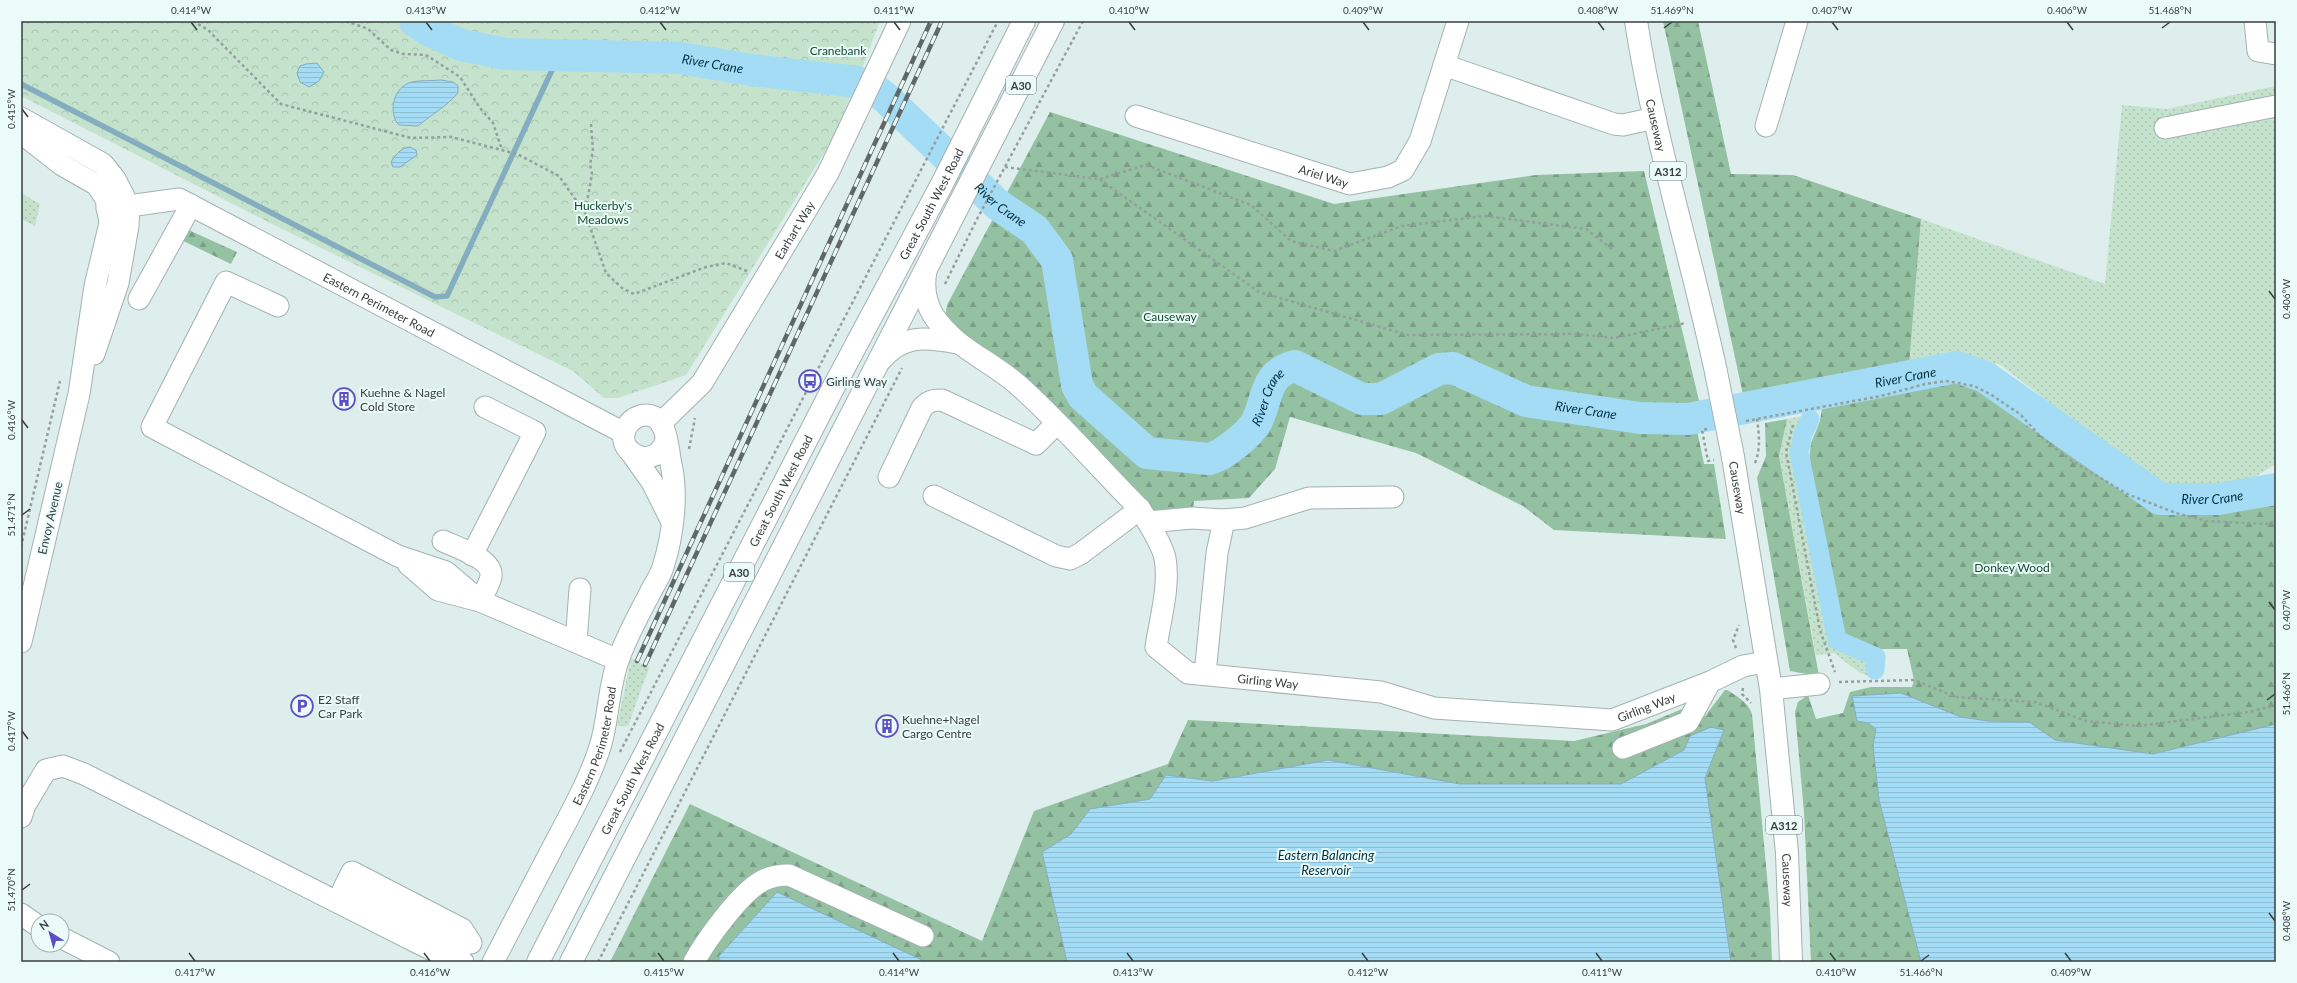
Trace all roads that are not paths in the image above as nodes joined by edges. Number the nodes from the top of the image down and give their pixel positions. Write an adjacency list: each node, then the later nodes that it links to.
1 (900, 21): 28 (street, Earhart Way)
2 (1024, 21): 58 (main road, Great South West Road / A30)
3 (1053, 21): 20 (main road, Great South West Road / A30)
4 (1458, 21): 9 (street, Ariel Way)
5 (1636, 21): 13 (main road, Causeway / A312)
6 (1797, 21): 14 (street)
7 (2255, 21): 8 (street)
8 (2276, 54)
9 (1444, 65): 11 (street, Ariel Way); 13 (street)
10 (2276, 106): 15 (street)
11 (1136, 116)
12 (21, 118): 18 (street)
13 (1655, 118): 43 (main road, Causeway / A312, bridge)
14 (1766, 126)
15 (2165, 128)
16 (21, 133): 19 (street)
17 (191, 205): 18 (street, Eastern Perimeter Road); 21 (street); 29 (street, Eastern Perimeter Road)
18 (129, 206): 19 (street, Eastern Perimeter Road); 25 (street, Envoy Avenue)
19 (107, 209): 25 (street, Envoy Avenue)
20 (926, 271): 23 (street, Girling Way); 24 (main road, Great South West Road / A30)
21 (139, 299)
22 (278, 306): 39 (street)
23 (957, 343): 24 (street, Girling Way); 27 (street, Girling Way)
24 (878, 363): 59 (main road, Great South West Road / A30)
25 (79, 394): 40 (street, Envoy Avenue)
26 (485, 407): 37 (street)
27 (1056, 424): 30 (street); 33 (street, Girling Way)
28 (664, 431): 29 (street); 29 (street, Eastern Perimeter Road); 34 (street, Eastern Perimeter Road)
29 (627, 442): 34 (street)
30 (889, 476)
31 (934, 496): 33 (street)
32 (1393, 497): 35 (street)
33 (1144, 516): 35 (street); 44 (street, Girling Way)
34 (671, 520): 42 (street, Eastern Perimeter Road)
35 (1224, 520): 44 (street)
36 (443, 541): 37 (street)
37 (472, 555): 39 (street)
38 (580, 590): 41 (street)
39 (480, 601): 41 (street)
40 (21, 642)
41 (576, 642): 42 (street)
42 (618, 660): 57 (street, Eastern Perimeter Road)
43 (1766, 662): 45 (street, Girling Way); 47 (main road, Causeway / A312)
44 (1205, 674): 45 (street, Girling Way)
45 (1710, 682): 48 (street)
46 (1829, 683): 47 (street)
47 (1771, 689): 61 (main road, Causeway / A312)
48 (1623, 748)
49 (21, 817): 56 (street)
50 (350, 876): 57 (street)
51 (21, 914): 52 (street)
52 (30, 920)
53 (923, 936): 60 (street)
54 (70, 942): 55 (street)
55 (109, 962)
56 (463, 962)
57 (493, 962)
58 (538, 962)
59 (571, 962)
60 (694, 962)
61 (1791, 962)

